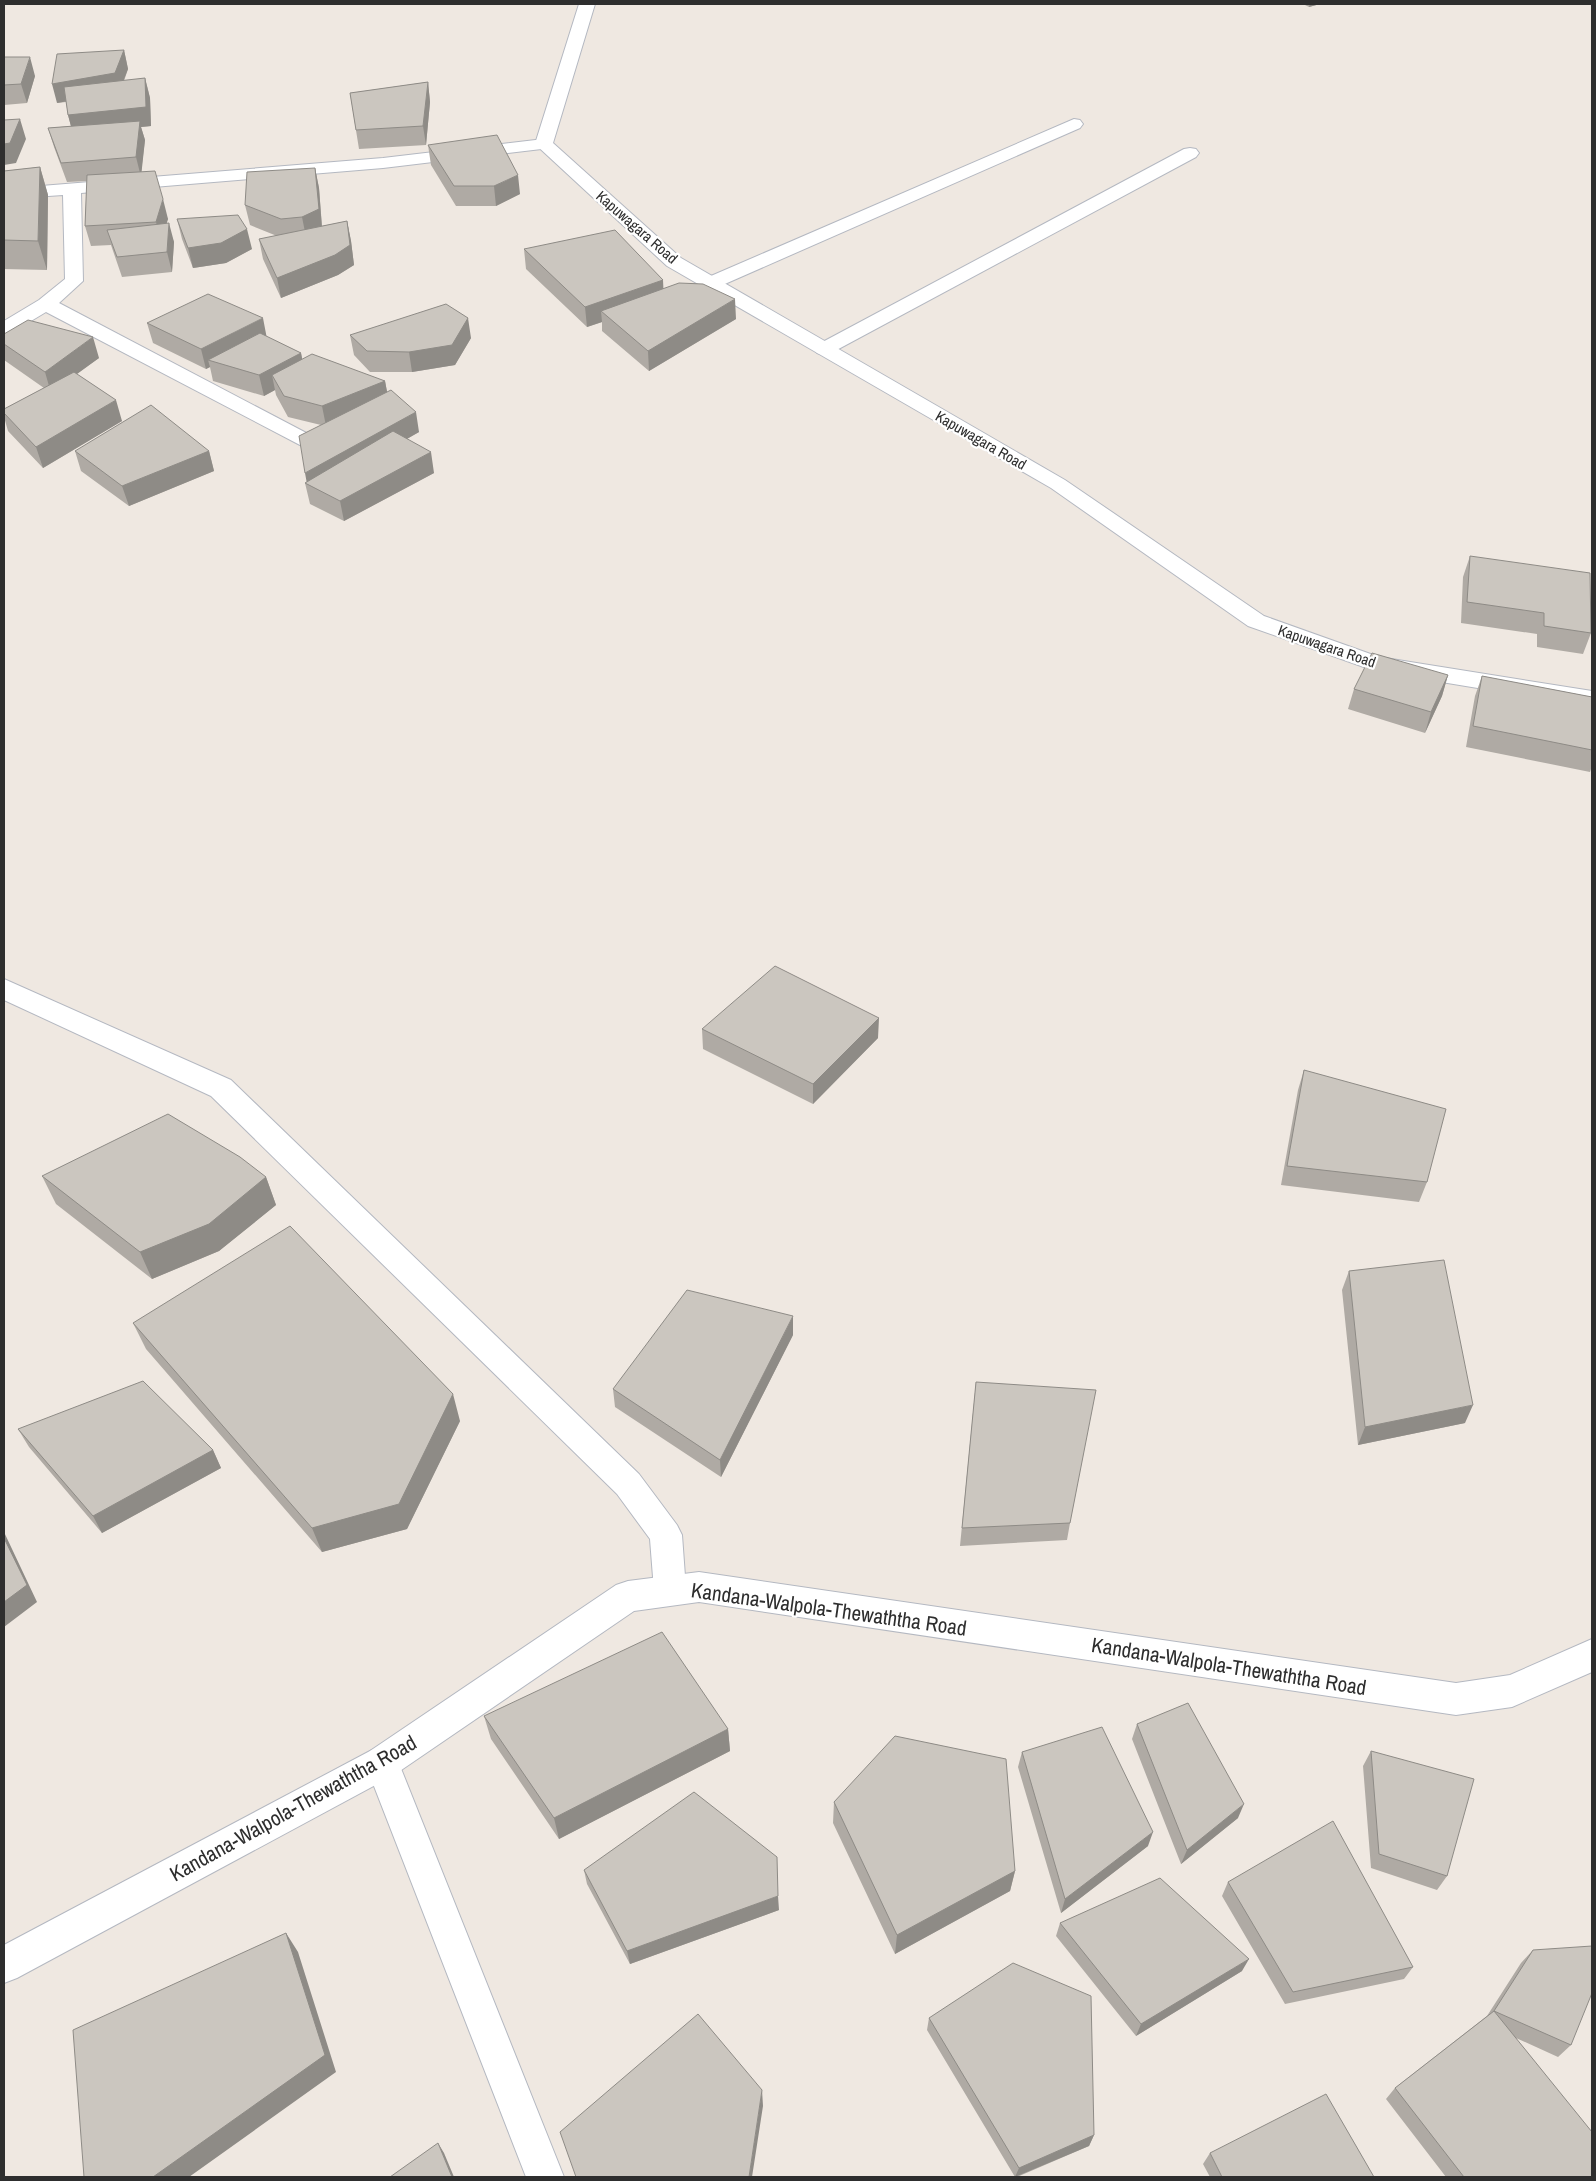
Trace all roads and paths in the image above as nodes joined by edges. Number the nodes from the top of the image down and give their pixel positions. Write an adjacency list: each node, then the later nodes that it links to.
1 (587, 4): 3 (street)
2 (1074, 124): 7 (street)
3 (544, 144): 5 (street); 7 (street, Kapuwagara Road)
4 (1190, 153): 10 (street)
5 (72, 188): 6 (street); 8 (street)
6 (4, 194)
7 (712, 283): 10 (street, Kapuwagara Road)
8 (46, 304): 9 (street); 11 (street)
9 (4, 329)
10 (824, 349): 12 (street, Kapuwagara Road)
11 (307, 441)
12 (1592, 699)
13 (4, 989): 14 (street)
14 (670, 1590): 15 (street, Kandana-Walpola-Thewaththa Road); 16 (street, Kandana-Walpola-Thewaththa Road)
15 (1592, 1654)
16 (382, 1764): 17 (street, Kandana-Walpola-Thewaththa Road); 18 (street)
17 (4, 1965)
18 (545, 2177)

